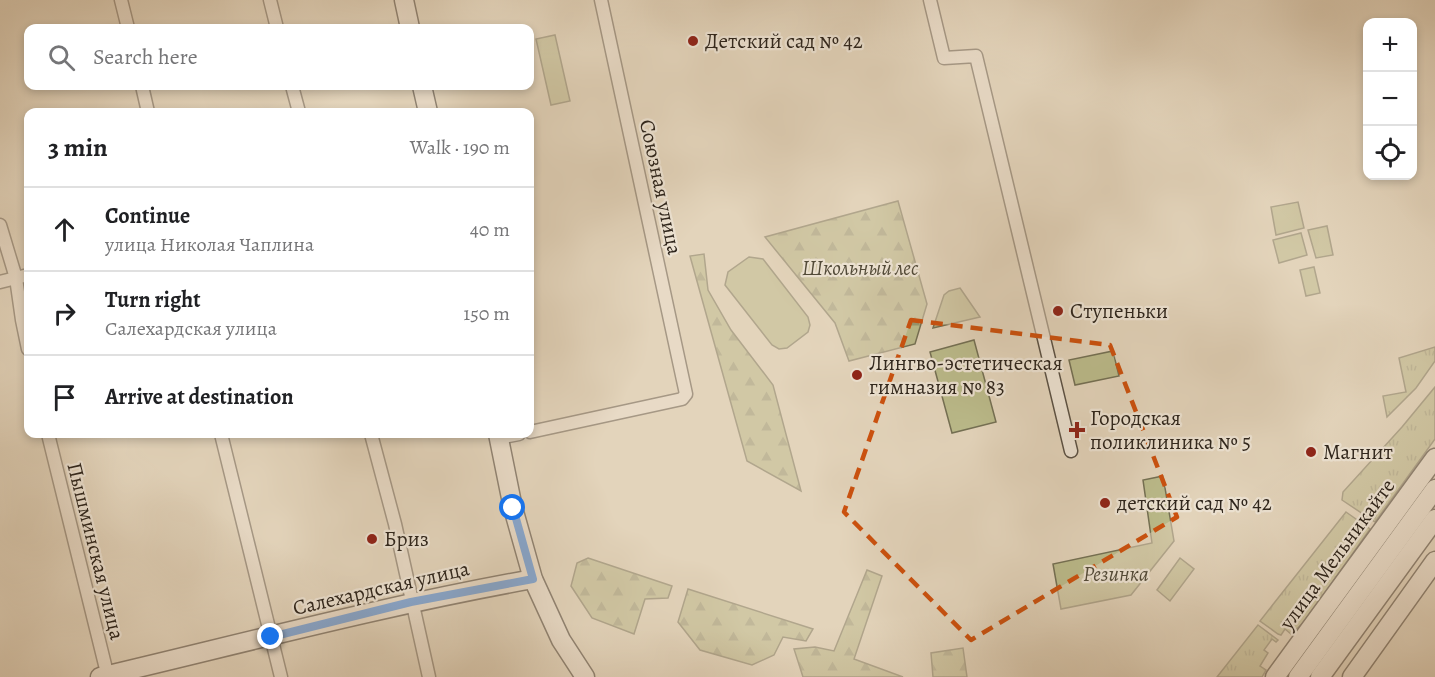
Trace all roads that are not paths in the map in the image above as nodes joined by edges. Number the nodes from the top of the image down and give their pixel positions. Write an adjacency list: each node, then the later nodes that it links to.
1 (121, 0): 6 (street)
2 (270, 0): 7 (street)
3 (404, 0): 8 (main road)
4 (601, 0): 19 (street, Союзная улица)
5 (930, 0): 24 (street)
6 (127, 24)
7 (276, 24)
8 (409, 24)
9 (143, 90): 12 (street)
10 (293, 90): 13 (street)
11 (424, 90): 14 (main road)
12 (147, 108)
13 (298, 108)
14 (427, 108)
15 (0, 225): 16 (street)
16 (22, 277): 17 (street); 18 (street)
17 (0, 282)
18 (24, 330)
19 (534, 431)
20 (49, 438): 32 (street, Пышминская улица)
21 (222, 438): 31 (street)
22 (372, 438): 30 (street)
23 (498, 438): 29 (main road)
24 (1071, 451)
25 (1435, 458): 36 (main road, улица Мельникайте)
26 (1435, 489): 37 (main road)
27 (1435, 519): 38 (main road)
28 (1435, 561): 39 (main road)
29 (533, 579): 30 (main road, Салехардская улица); 35 (main road)
30 (411, 602): 31 (main road, Салехардская улица); 34 (street)
31 (271, 637): 32 (main road, Салехардская улица); 33 (street)
32 (105, 676)
33 (280, 677)
34 (429, 677)
35 (585, 677)
36 (1275, 677)
37 (1298, 677)
38 (1320, 677)
39 (1352, 677)

